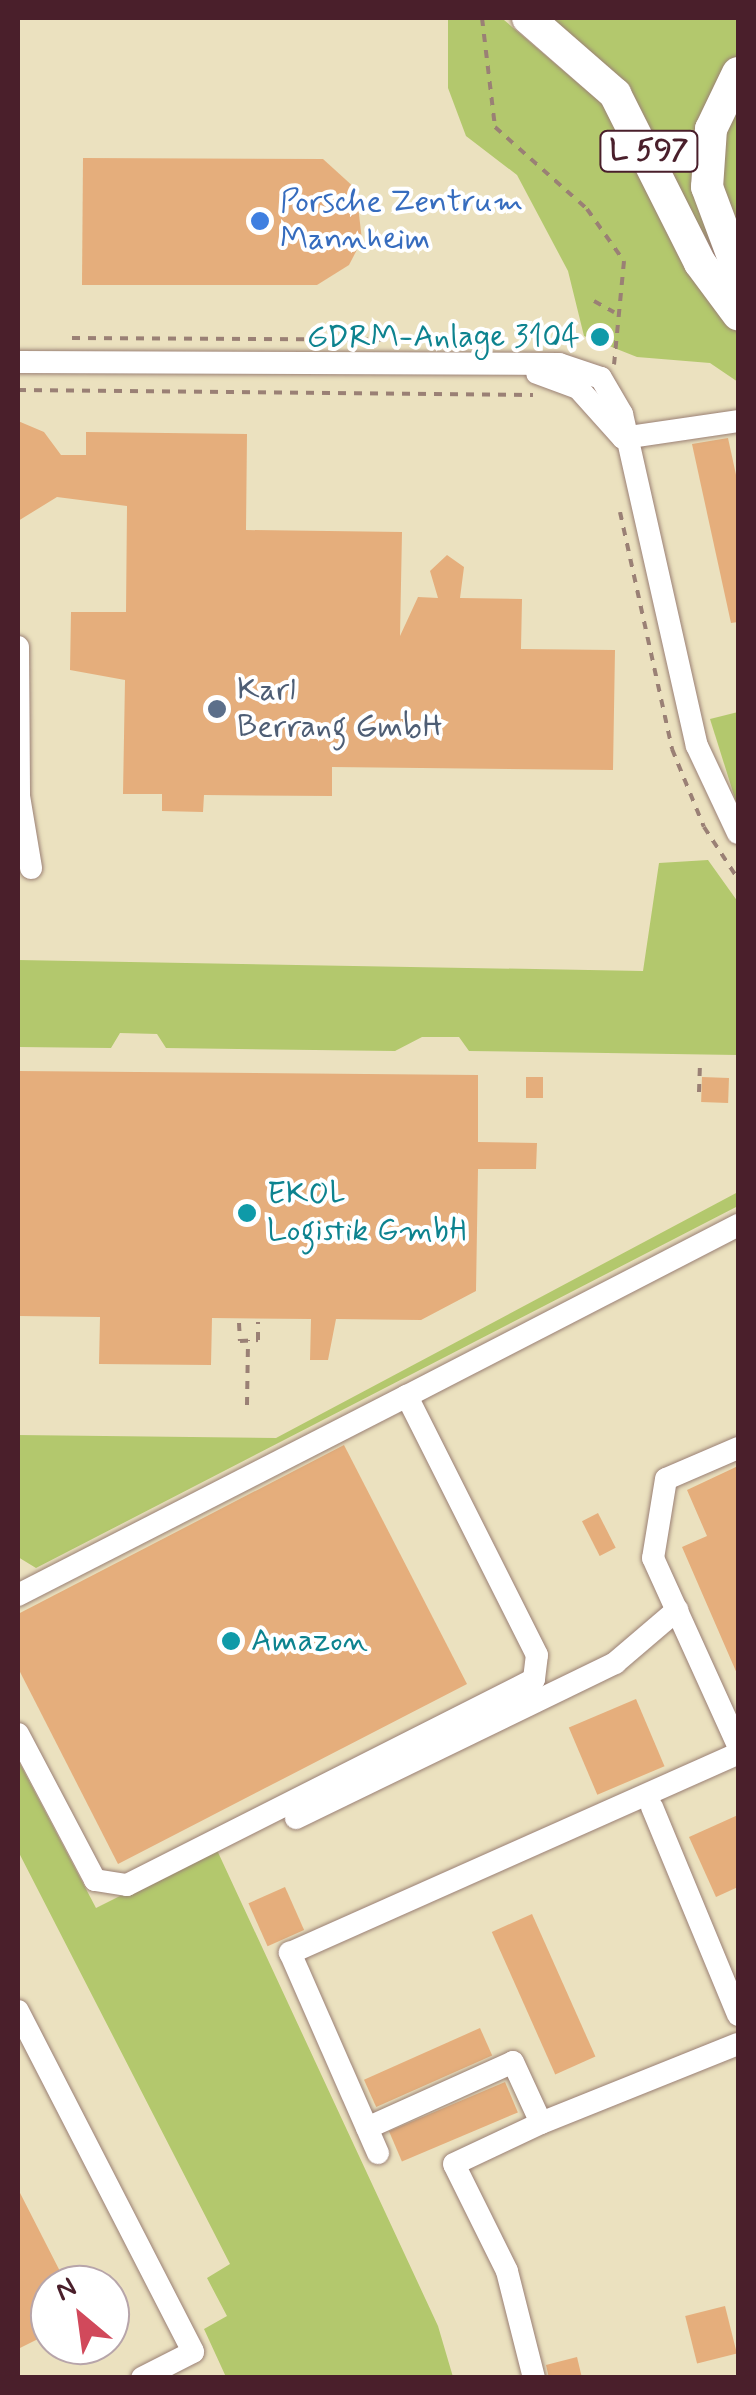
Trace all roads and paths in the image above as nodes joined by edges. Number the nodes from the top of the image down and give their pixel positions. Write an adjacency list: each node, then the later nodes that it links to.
1 (482, 18): 6 (path)
2 (528, 18): 7 (highway, L 597)
3 (738, 73): 4 (highway)
4 (738, 270)
5 (594, 301): 6 (path)
6 (614, 312): 9 (path)
7 (738, 314)
8 (18, 362): 13 (street)
9 (612, 367)
10 (18, 390): 11 (path)
11 (546, 396)
12 (738, 421): 13 (street)
13 (623, 438): 15 (street)
14 (18, 647): 16 (street)
15 (738, 834)
16 (32, 868)
17 (700, 1063): 18 (path)
18 (699, 1092)
19 (738, 1225): 23 (street)
20 (258, 1322): 22 (path)
21 (240, 1323): 22 (path)
22 (248, 1340): 24 (path)
23 (407, 1396): 26 (street); 28 (street)
24 (247, 1405)
25 (738, 1448): 27 (street)
26 (18, 1595)
27 (676, 1610): 29 (street); 32 (street)
28 (18, 1734)
29 (738, 1745)
30 (738, 1754): 37 (street)
31 (652, 1807): 34 (street)
32 (296, 1818)
33 (18, 2011): 39 (street)
34 (738, 2015)
35 (738, 2044): 36 (street)
36 (541, 2123): 37 (street); 40 (street)
37 (367, 2128): 38 (street)
38 (378, 2153)
39 (142, 2378)
40 (534, 2378)

